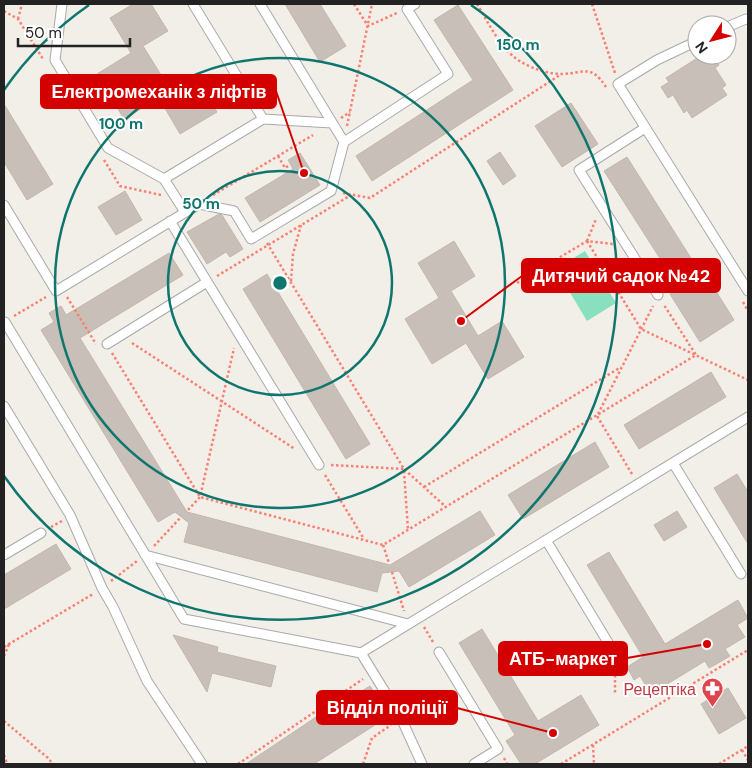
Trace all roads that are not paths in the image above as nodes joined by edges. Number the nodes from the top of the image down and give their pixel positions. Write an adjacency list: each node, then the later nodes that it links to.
1 (62, 4): 12 (lane)
2 (193, 4): 8 (lane)
3 (260, 4): 9 (lane)
4 (415, 4): 11 (lane)
5 (746, 19): 6 (lane)
6 (737, 23)
7 (687, 46): 10 (lane)
8 (263, 119): 9 (lane); 12 (lane)
9 (332, 123): 11 (lane)
10 (646, 128): 17 (lane); 18 (lane)
11 (344, 142): 14 (lane)
12 (164, 179): 14 (lane)
13 (4, 205): 15 (lane)
14 (185, 212): 15 (lane)
15 (170, 221): 16 (lane)
16 (207, 282): 20 (lane); 24 (lane)
17 (748, 291)
18 (658, 295)
19 (5, 322): 28 (lane)
20 (103, 346)
21 (4, 406): 34 (lane)
22 (748, 417): 23 (lane)
23 (674, 463): 26 (lane); 29 (lane)
24 (319, 465)
25 (41, 533): 27 (lane)
26 (546, 540): 30 (lane); 33 (lane)
27 (4, 555)
28 (145, 555): 30 (lane); 32 (lane)
29 (741, 574)
30 (408, 624): 32 (lane)
31 (439, 652): 36 (lane)
32 (361, 653): 35 (lane)
33 (615, 654)
34 (202, 764)
35 (422, 764)
36 (474, 764)

